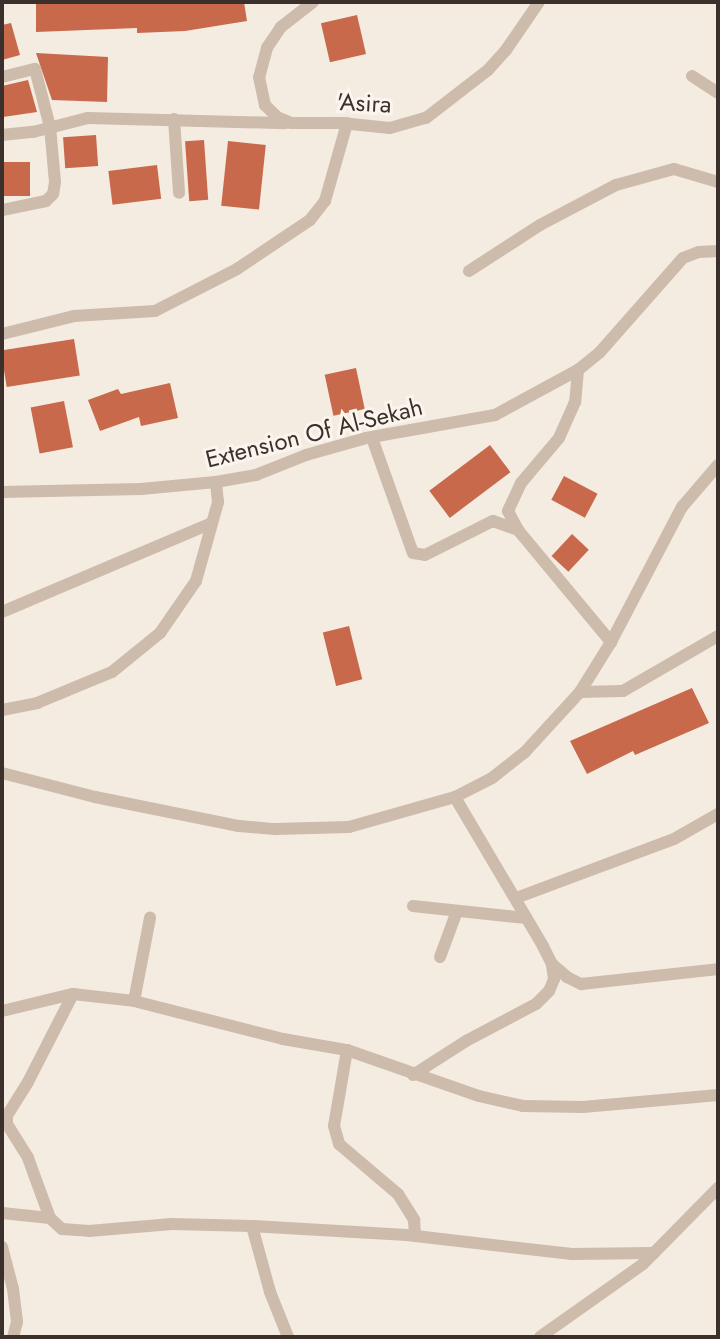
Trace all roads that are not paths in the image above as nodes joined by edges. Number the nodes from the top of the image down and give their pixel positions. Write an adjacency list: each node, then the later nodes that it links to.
1 (313, 2): 7 (street)
2 (539, 2): 8 (street, 'Asira)
3 (692, 76): 5 (street)
4 (2, 77): 9 (street)
5 (718, 93)
6 (174, 119): 7 (street, 'Asira); 9 (street, 'Asira); 12 (street)
7 (291, 123): 8 (street, 'Asira)
8 (347, 123): 16 (street)
9 (50, 127): 10 (street, 'Asira); 13 (street)
10 (2, 135)
11 (718, 182): 15 (street)
12 (179, 193)
13 (2, 210)
14 (718, 251): 17 (street, Extension Of Al-Sekah)
15 (469, 271)
16 (2, 334)
17 (578, 370): 18 (street, Extension Of Al-Sekah); 23 (street)
18 (372, 438): 20 (street, Extension Of Al-Sekah); 23 (street)
19 (718, 465): 26 (street)
20 (216, 482): 21 (street, Extension Of Al-Sekah); 22 (street)
21 (2, 492)
22 (212, 523): 24 (street); 28 (street)
23 (518, 530): 26 (street)
24 (2, 612)
25 (718, 636): 27 (street)
26 (611, 642): 27 (street)
27 (580, 692): 30 (street)
28 (2, 710)
29 (2, 773): 30 (street)
30 (455, 797): 32 (street)
31 (718, 814): 32 (street)
32 (516, 898): 36 (street)
33 (413, 906): 34 (street)
34 (457, 911): 36 (street); 37 (street)
35 (150, 918): 41 (street)
36 (526, 918): 38 (street)
37 (440, 957)
38 (552, 964): 39 (street); 44 (street)
39 (718, 969)
40 (73, 994): 41 (street); 42 (street); 48 (street)
41 (134, 1001): 43 (street)
42 (2, 1011)
43 (347, 1050): 44 (street); 50 (street)
44 (413, 1075): 45 (street)
45 (718, 1095)
46 (718, 1188): 52 (street)
47 (2, 1213): 48 (street)
48 (50, 1218): 49 (street)
49 (252, 1226): 50 (street); 55 (street)
50 (415, 1236): 52 (street)
51 (2, 1247): 54 (street)
52 (654, 1253): 53 (street)
53 (546, 1334): 56 (street)
54 (13, 1337)
55 (288, 1337)
56 (565, 1337)

